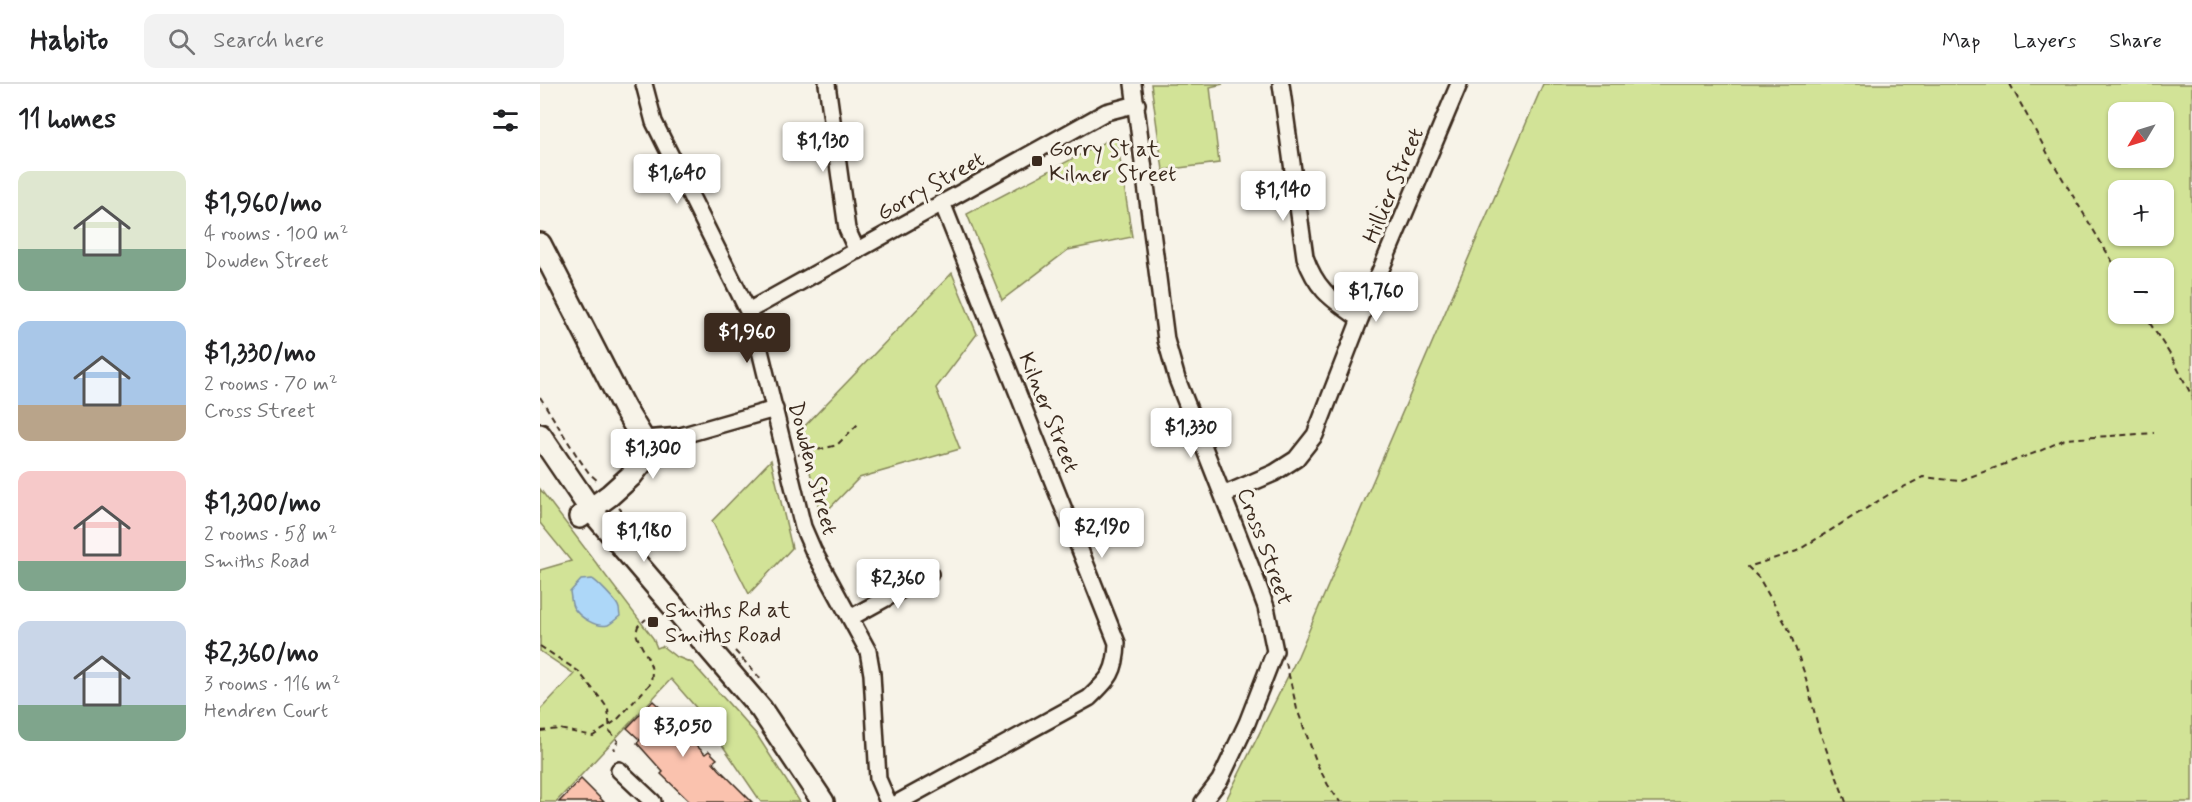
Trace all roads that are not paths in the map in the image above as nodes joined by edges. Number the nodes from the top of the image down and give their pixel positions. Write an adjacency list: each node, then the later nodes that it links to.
1 (644, 84): 10 (street, Dowden Street)
2 (827, 84): 9 (street)
3 (1133, 84): 6 (street, Cross Street)
4 (1281, 84): 11 (street)
5 (1459, 84): 11 (street, Hillier Street)
6 (1137, 104): 7 (street, Gorry Street); 16 (street, Cross Street)
7 (943, 205): 9 (street, Gorry Street); 24 (street, Kilner Street)
8 (540, 244): 14 (street)
9 (857, 250): 10 (street, Gorry Street)
10 (748, 311): 12 (street, Dowden Street)
11 (1360, 319): 16 (street, Hillier Street)
12 (775, 409): 14 (street); 19 (street, Dowden Street)
13 (540, 435): 17 (street)
14 (643, 439): 17 (street)
15 (540, 455): 17 (street)
16 (1223, 495): 25 (street, Cross Street)
17 (586, 513): 22 (street)
18 (930, 574): 19 (street)
19 (850, 618): 23 (street, Dowden Street)
20 (620, 770): 21 (street)
21 (653, 802)
22 (822, 802)
23 (888, 802)
24 (899, 802)
25 (1203, 802)

